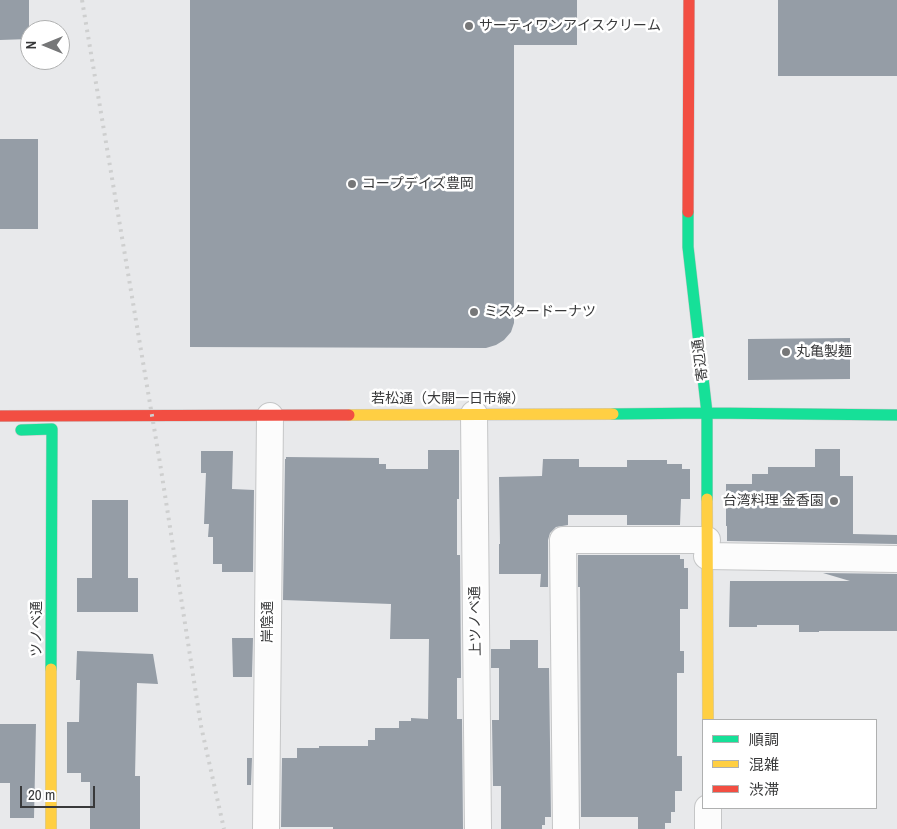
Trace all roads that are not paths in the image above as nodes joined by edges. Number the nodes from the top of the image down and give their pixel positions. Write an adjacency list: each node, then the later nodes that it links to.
1 (689, 0): 2 (street, 寄辺通)
2 (707, 413): 3 (street, 若松通（大開一日市線）); 4 (street, 若松通（大開一日市線）); 8 (street, 寄辺通)
3 (474, 414): 6 (street, 若松通（大開一日市線）); 14 (street, 上ツノベ通)
4 (897, 415)
5 (0, 416): 6 (street, 若松通（大開一日市線）)
6 (270, 416): 13 (street, 岸陰通)
7 (9, 430): 12 (street, ツノベ通)
8 (707, 548): 9 (street); 10 (street, 寄辺通); 15 (street)
9 (897, 559)
10 (708, 719)
11 (708, 809): 16 (street)
12 (52, 829)
13 (266, 829)
14 (478, 829)
15 (566, 829)
16 (708, 829)

